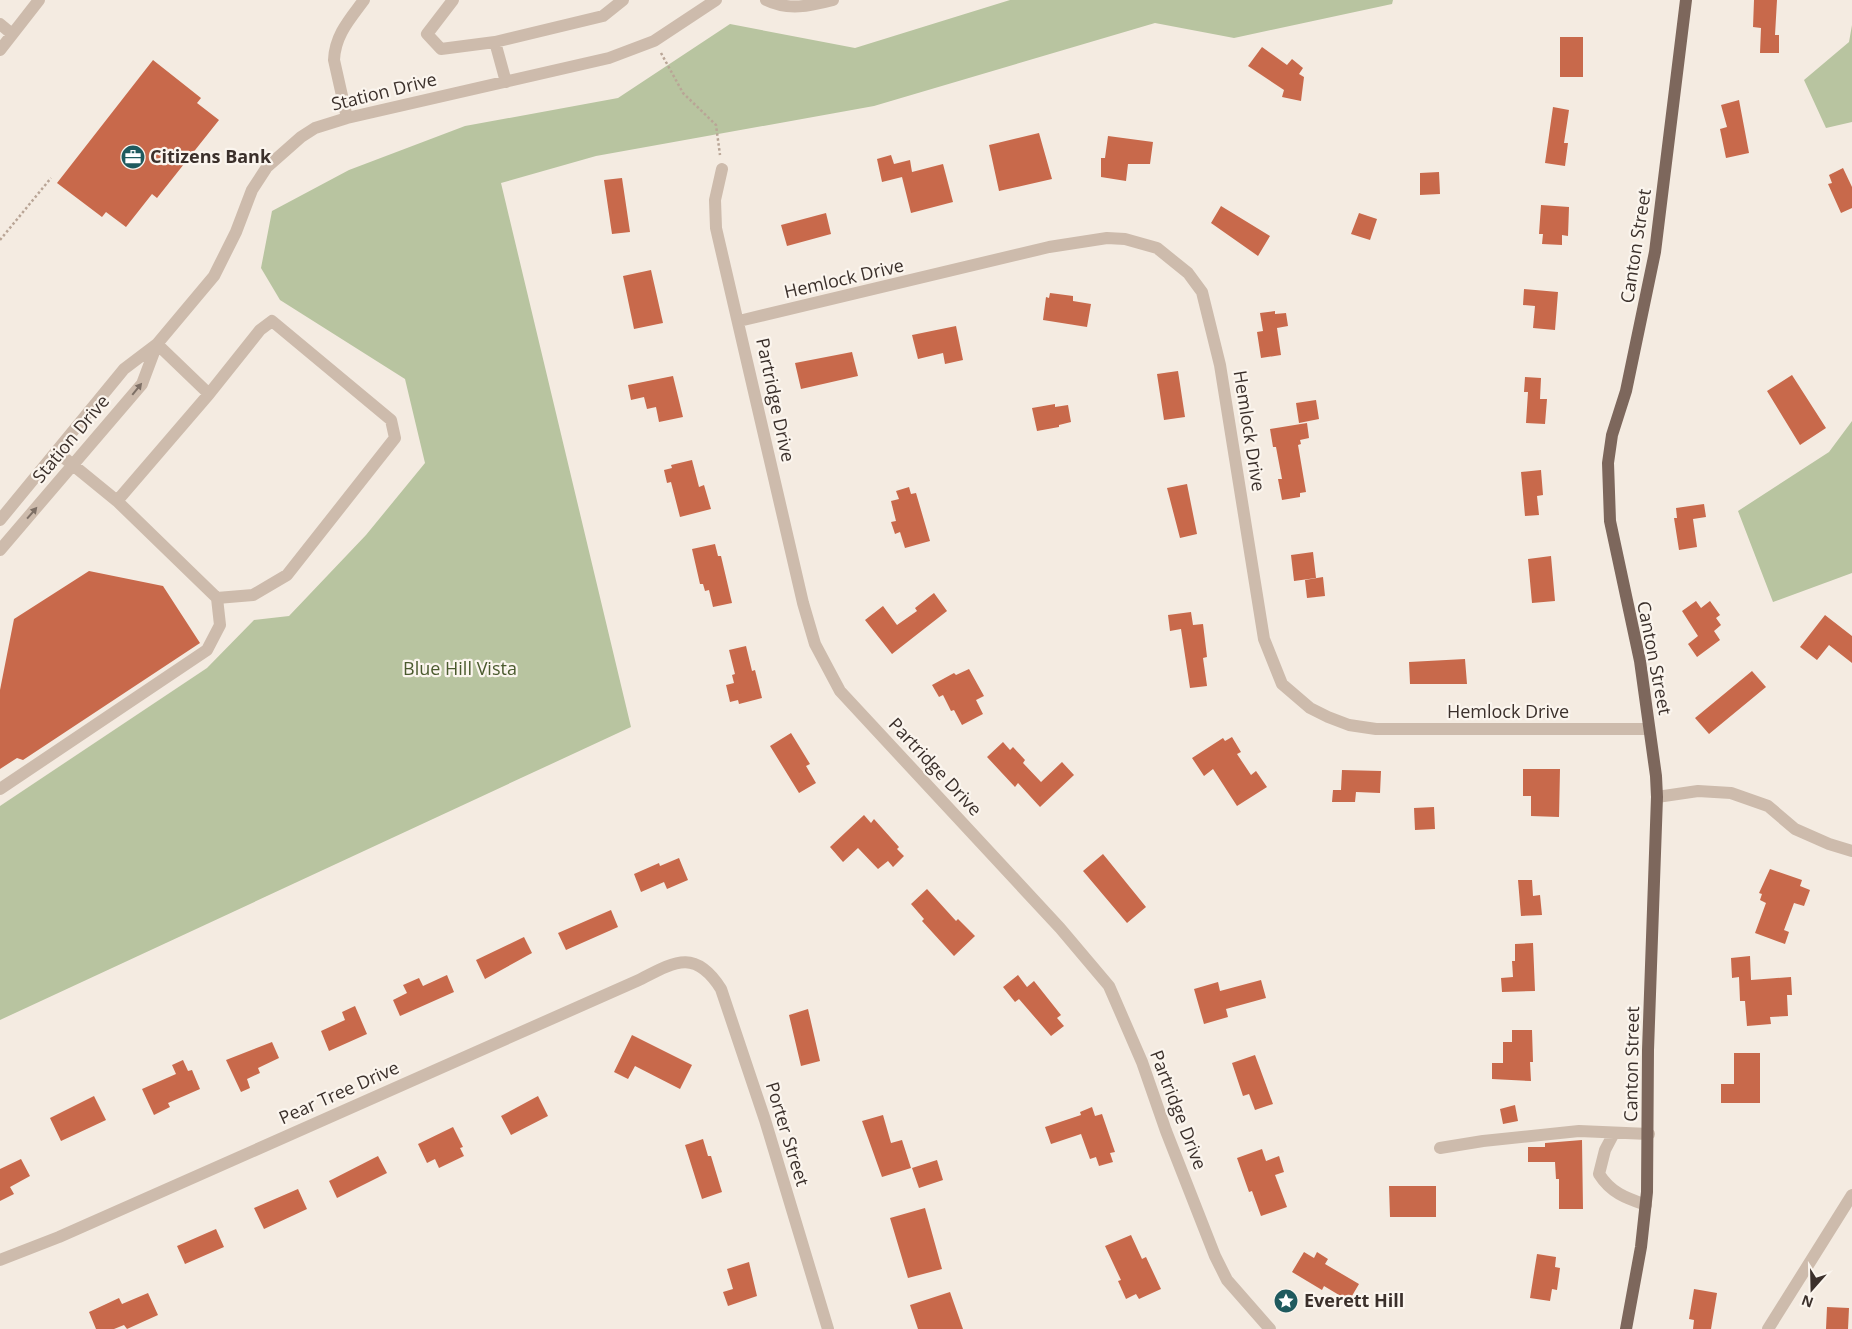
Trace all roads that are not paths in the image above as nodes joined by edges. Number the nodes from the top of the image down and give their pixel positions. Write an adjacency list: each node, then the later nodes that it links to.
1 (39, 0): 10 (street)
2 (364, 0): 14 (street)
3 (453, 0): 11 (street)
4 (623, 0): 11 (street)
5 (716, 0): 13 (street, Station Drive)
6 (766, 0): 7 (street)
7 (833, 0)
8 (1686, 0): 25 (main road, Canton Street)
9 (0, 24): 10 (street)
10 (12, 34): 12 (street)
11 (495, 42): 13 (street)
12 (0, 50)
13 (506, 82): 14 (street, Station Drive)
14 (347, 118): 17 (street, Station Drive)
15 (722, 169): 16 (street, Partridge Drive)
16 (739, 322): 25 (street, Hemlock Drive); 37 (street, Partridge Drive)
17 (157, 344): 18 (street); 19 (street, Station Drive); 20 (street, Station Drive, one-way to 17)
18 (209, 394): 21 (street); 24 (street)
19 (56, 452): 20 (street); 22 (street, Station Drive)
20 (72, 466): 21 (street); 23 (street, Station Drive, one-way to 20)
21 (117, 501): 24 (street)
22 (0, 520)
23 (0, 550)
24 (217, 598): 26 (street)
25 (1650, 729): 27 (main road, Canton Street)
26 (0, 789)
27 (1657, 797): 28 (street); 31 (main road, Canton Street)
28 (1852, 851)
29 (692, 962): 35 (street, Pear Tree Drive); 36 (street, Porter Street)
30 (1614, 1133): 31 (street); 32 (street); 34 (street)
31 (1648, 1134): 34 (main road, Canton Street)
32 (1440, 1148)
33 (1852, 1195): 39 (street)
34 (1646, 1205): 38 (main road, Canton Street)
35 (0, 1260)
36 (828, 1329)
37 (1270, 1329)
38 (1626, 1329)
39 (1768, 1329)

